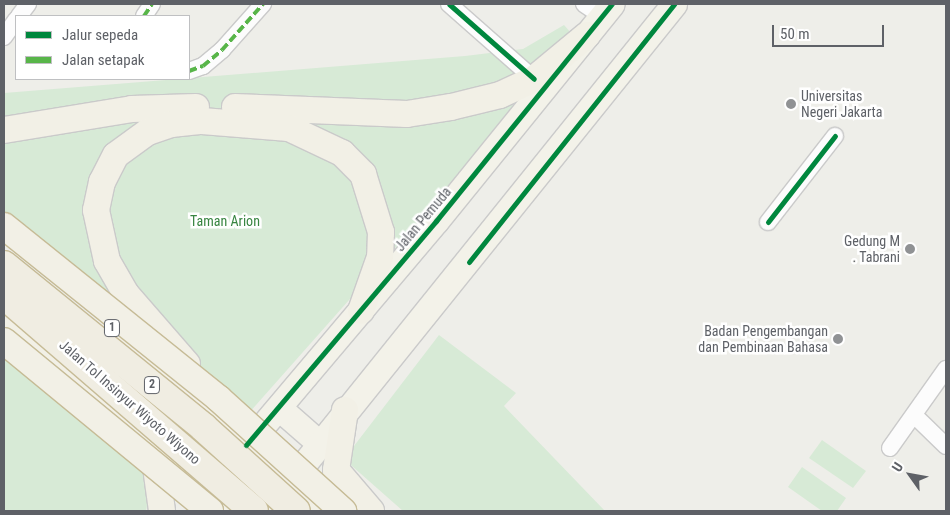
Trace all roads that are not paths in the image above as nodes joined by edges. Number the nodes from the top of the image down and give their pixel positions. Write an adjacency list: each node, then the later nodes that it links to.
1 (28, 4): 6 (street)
2 (152, 4): 7 (street)
3 (263, 4): 11 (street)
4 (449, 4): 12 (street)
5 (674, 4): 28 (main road)
6 (20, 15)
7 (145, 15)
8 (596, 15): 12 (highway); 22 (main road, Jalan Pemuda)
9 (15, 21): 10 (street)
10 (4, 37)
11 (190, 71)
12 (534, 78): 14 (highway)
13 (4, 118): 14 (highway)
14 (63, 119): 15 (highway)
15 (4, 130)
16 (835, 136): 17 (street)
17 (768, 222)
18 (4, 226): 26 (highway, bridge)
19 (4, 237): 32 (highway, 1)
20 (4, 265): 42 (highway, Jalan Tol Insinyur Wiyoto Wiyono / 2, bridge)
21 (4, 295): 40 (highway, Jalan Tol Insinyur Wiyoto Wiyono / 2, bridge)
22 (361, 311): 26 (highway, bridge); 27 (main road, Jalan Pemuda)
23 (4, 318): 30 (highway)
24 (4, 341): 36 (highway, bridge)
25 (946, 370): 29 (street)
26 (218, 398): 44 (highway, bridge)
27 (279, 408): 31 (main road); 32 (main road, Jalan Pemuda)
28 (345, 410): 31 (main road); 45 (highway)
29 (915, 416): 33 (street); 34 (street)
30 (151, 441): 36 (highway); 37 (highway)
31 (320, 444): 35 (main road)
32 (246, 445): 35 (highway, 1); 36 (main road, Jalan Pemuda)
33 (946, 446)
34 (890, 448)
35 (289, 483): 41 (main road); 43 (highway, 1)
36 (209, 501): 38 (main road, Jalan Pemuda); 39 (highway)
37 (162, 511)
38 (190, 511)
39 (229, 511)
40 (254, 511)
41 (266, 511)
42 (296, 511)
43 (319, 511)
44 (343, 511)
45 (371, 511)

